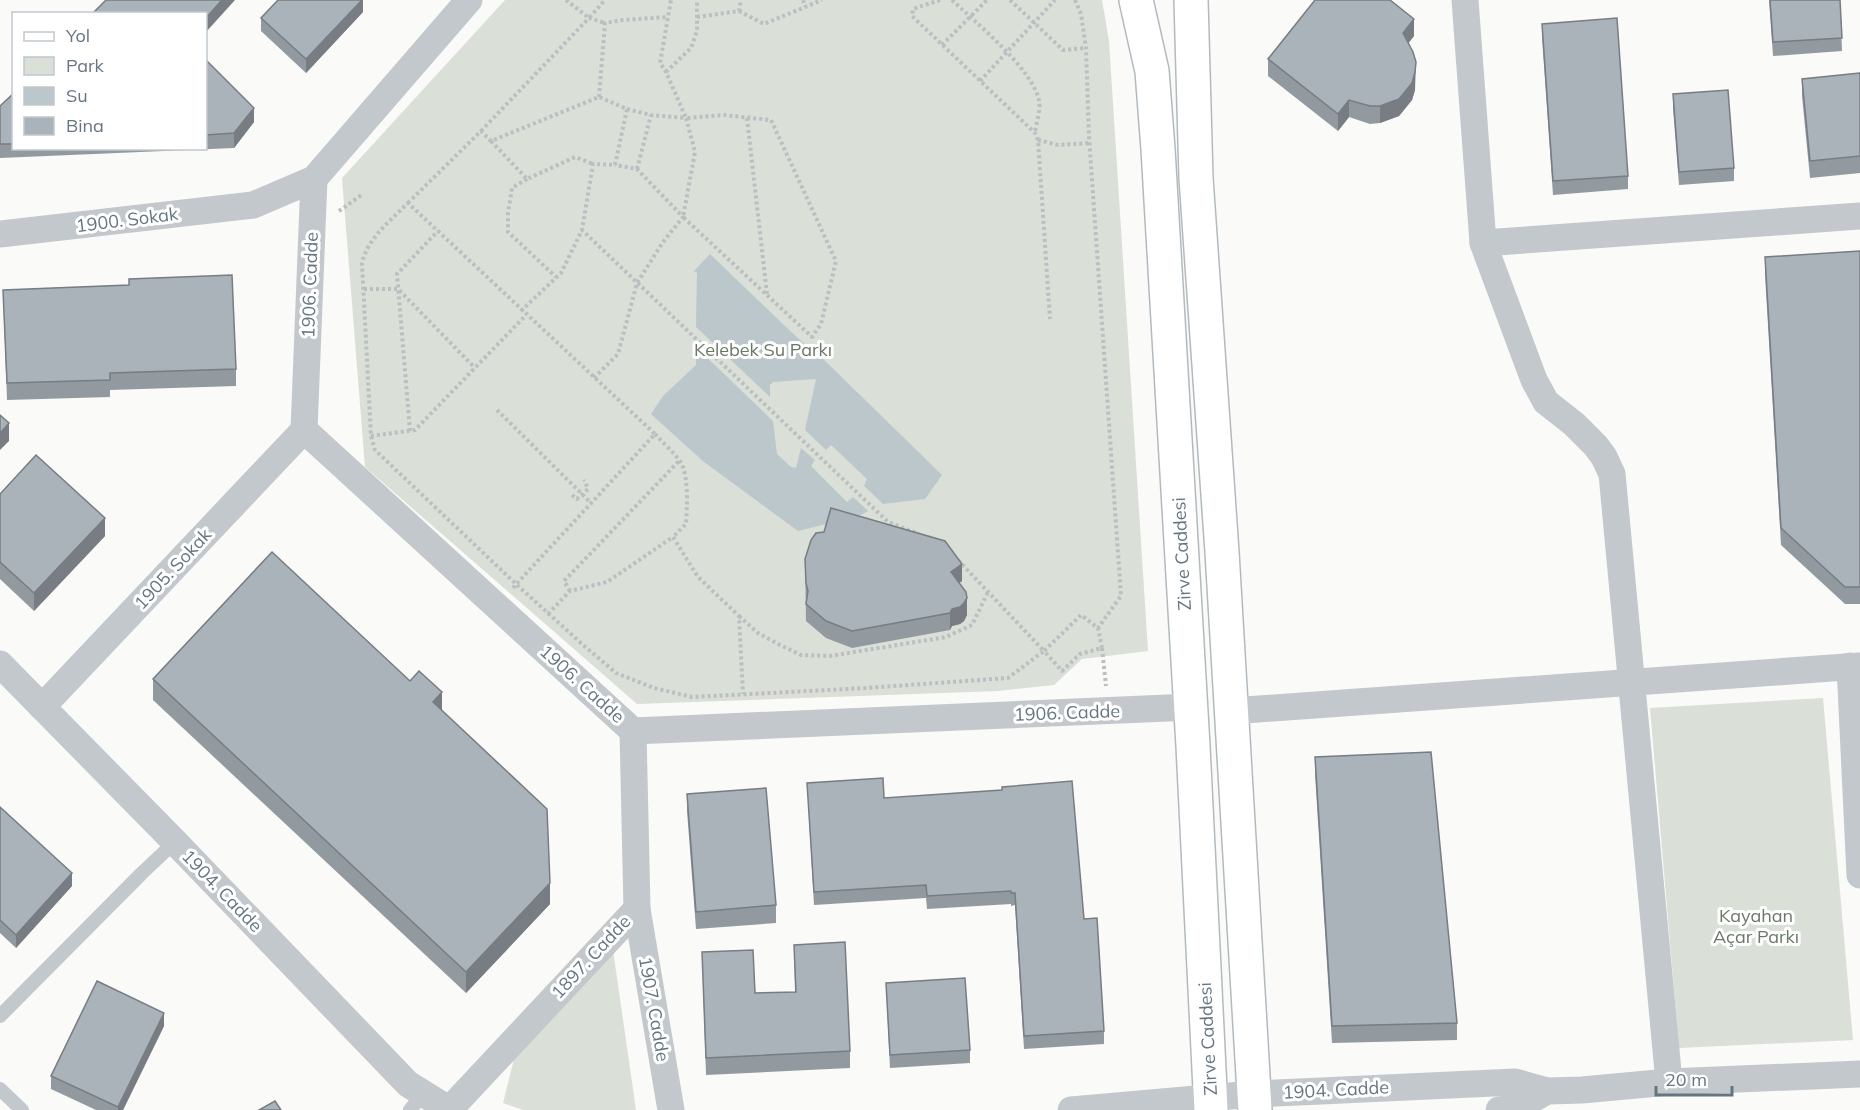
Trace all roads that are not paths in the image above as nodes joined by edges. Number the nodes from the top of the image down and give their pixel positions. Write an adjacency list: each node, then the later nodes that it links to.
1 (470, 0): 5 (street)
2 (1136, 0): 14 (main road, Zirve Caddesi)
3 (1191, 0): 15 (main road)
4 (1465, 0): 8 (street)
5 (314, 179): 7 (street, 1900. Sokak); 9 (street, 1906. Cadde)
6 (1860, 216): 8 (street)
7 (0, 234)
8 (1483, 243): 12 (street)
9 (304, 430): 13 (street, 1905. Sokak); 16 (street, 1906. Cadde)
10 (0, 664): 13 (street, 1904. Cadde)
11 (1855, 666): 12 (street); 18 (street)
12 (1633, 681): 15 (street); 22 (street)
13 (42, 707): 17 (street, 1904. Cadde)
14 (1191, 707): 16 (street, 1906. Cadde); 28 (main road, Zirve Caddesi)
15 (1231, 711): 27 (main road)
16 (633, 731): 19 (street, 1897. Cadde)
17 (175, 842): 20 (lane); 26 (street, 1904. Cadde)
18 (1860, 875)
19 (637, 909): 30 (street, 1897. Cadde); 31 (street, 1907. Cadde)
20 (0, 1016)
21 (1860, 1074): 22 (street, 1904. Cadde)
22 (1670, 1082): 25 (street, 1904. Cadde)
23 (0, 1089): 29 (lane)
24 (1547, 1090): 25 (street, 1904. Cadde); 27 (street, 1904. Cadde); 33 (street)
25 (1590, 1100)
26 (417, 1102): 30 (street, 1904. Cadde)
27 (1254, 1102): 28 (street, 1904. Cadde)
28 (1211, 1104): 32 (street, 1904. Cadde)
29 (22, 1110)
30 (450, 1110)
31 (671, 1110)
32 (1071, 1110)
33 (1499, 1110)

